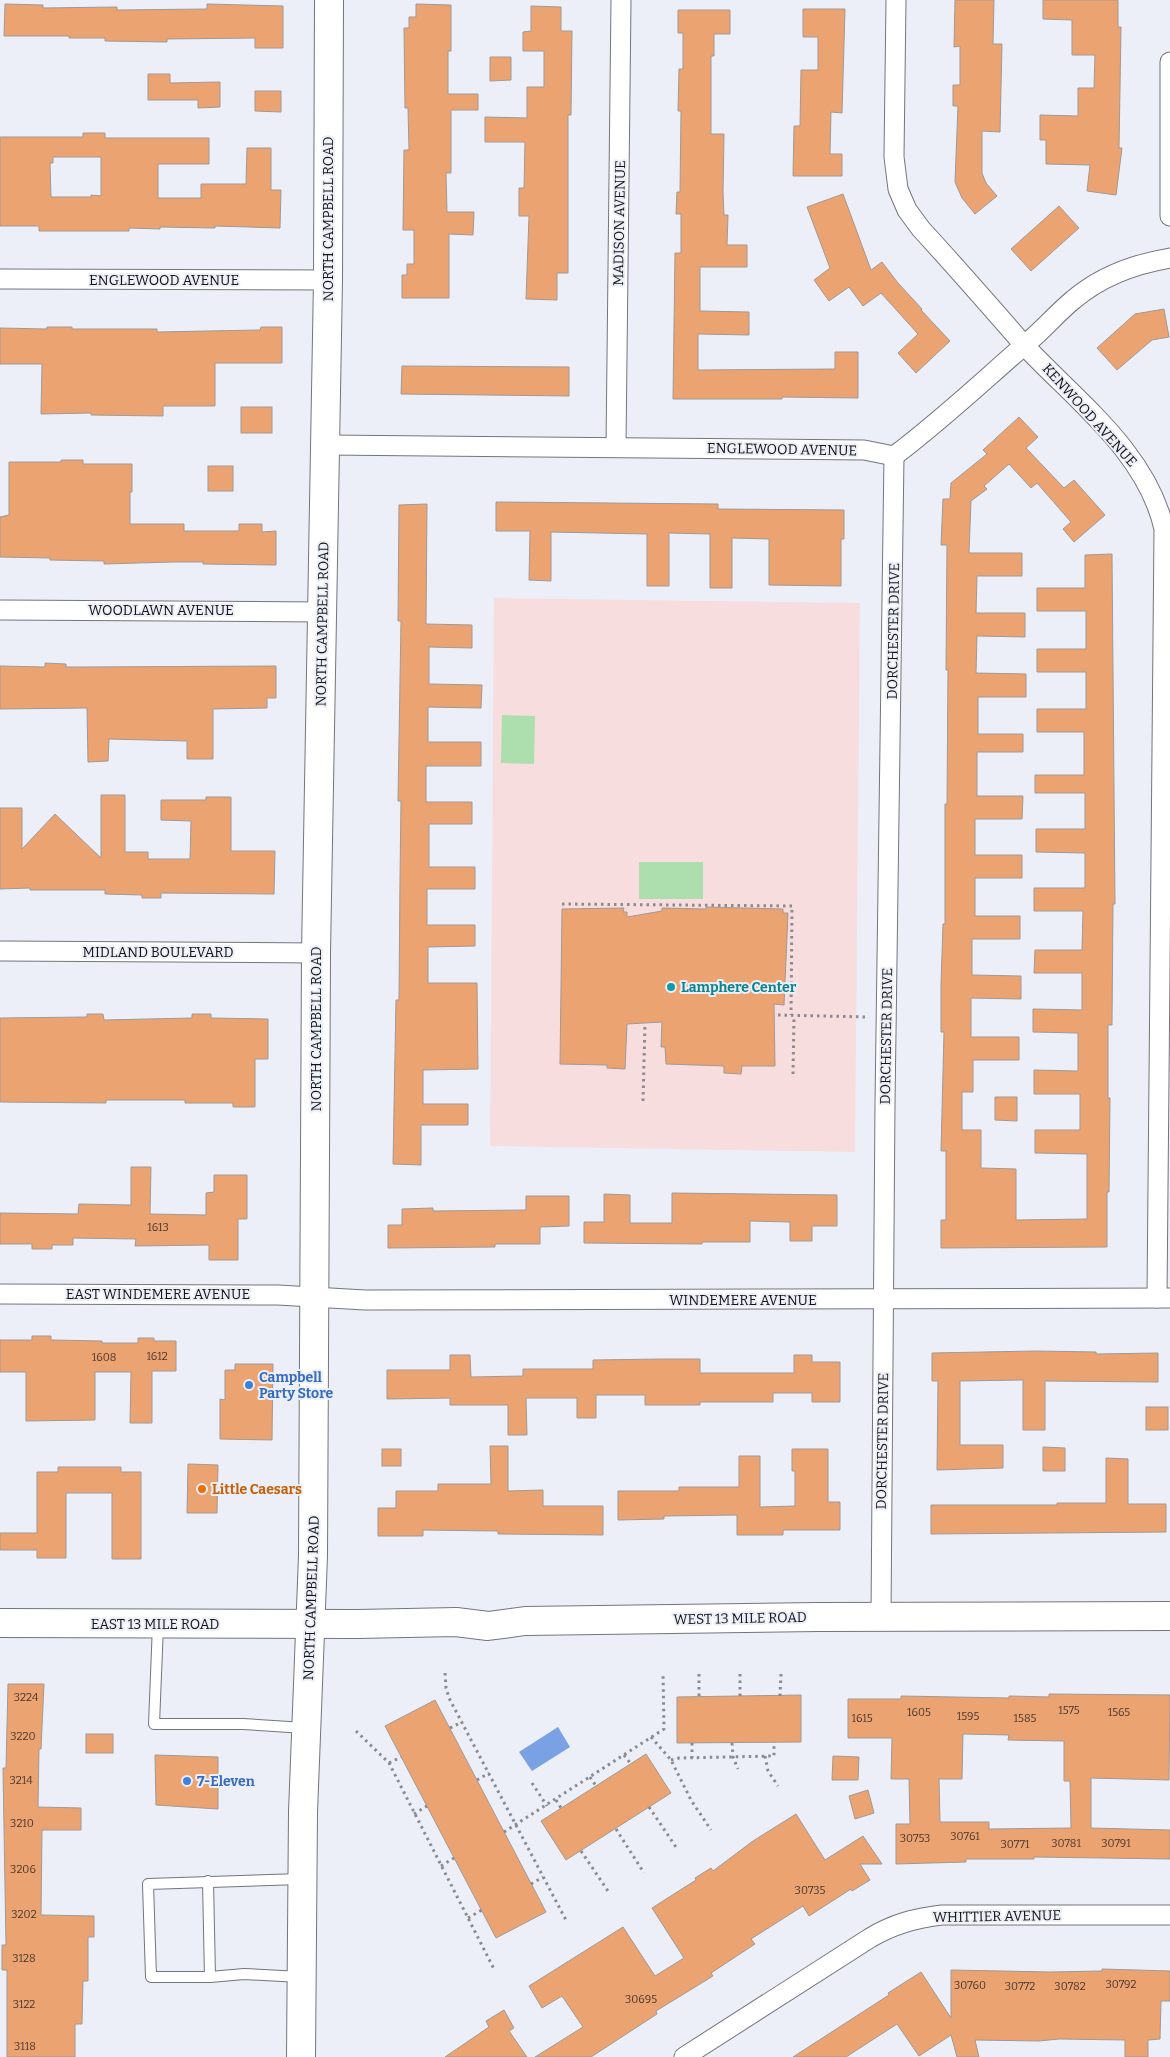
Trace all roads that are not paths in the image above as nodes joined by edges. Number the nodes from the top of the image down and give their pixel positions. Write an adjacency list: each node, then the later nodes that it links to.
1 (329, 0): 8 (street, NORTH CAMPBELL ROAD)
2 (621, 0): 11 (street, MADISON AVENUE)
3 (896, 0): 9 (street, KENWOOD AVENUE)
4 (1170, 62): 5 (street)
5 (1170, 216)
6 (1170, 258): 9 (street)
7 (0, 279): 8 (street, ENGLEWOOD AVENUE)
8 (328, 280): 10 (street, NORTH CAMPBELL ROAD)
9 (1025, 345): 12 (street); 19 (street, KENWOOD AVENUE)
10 (326, 445): 11 (street, ENGLEWOOD AVENUE); 14 (street, NORTH CAMPBELL ROAD)
11 (616, 447): 12 (street, ENGLEWOOD AVENUE)
12 (894, 456): 20 (street, DORCHESTER DRIVE)
13 (0, 610): 14 (street, WOODLAWN AVENUE)
14 (323, 612): 16 (street, NORTH CAMPBELL ROAD)
15 (0, 951): 16 (street, MIDLAND BOULEVARD)
16 (316, 953): 18 (street, NORTH CAMPBELL ROAD)
17 (0, 1294): 18 (street, EAST WINDEMERE AVENUE)
18 (315, 1297): 20 (street, WINDEMERE AVENUE); 25 (street, NORTH CAMPBELL ROAD)
19 (1164, 1298): 20 (street, WINDEMERE AVENUE)
20 (883, 1300): 22 (street, DORCHESTER DRIVE)
21 (1170, 1616): 22 (street, WEST 13 MILE ROAD)
22 (881, 1617): 25 (street, WEST 13 MILE ROAD)
23 (0, 1624): 24 (street, EAST 13 MILE ROAD)
24 (158, 1624): 25 (street, EAST 13 MILE ROAD); 26 (lane)
25 (310, 1624): 26 (street, NORTH CAMPBELL ROAD)
26 (307, 1728): 27 (street, NORTH CAMPBELL ROAD)
27 (302, 1878): 28 (lane); 30 (street, NORTH CAMPBELL ROAD)
28 (208, 1882): 31 (lane); 31 (lane)
29 (1170, 1915): 33 (street, WHITTIER AVENUE)
30 (301, 1976): 31 (lane); 32 (street, NORTH CAMPBELL ROAD)
31 (210, 1977)
32 (301, 2057)
33 (684, 2057)

